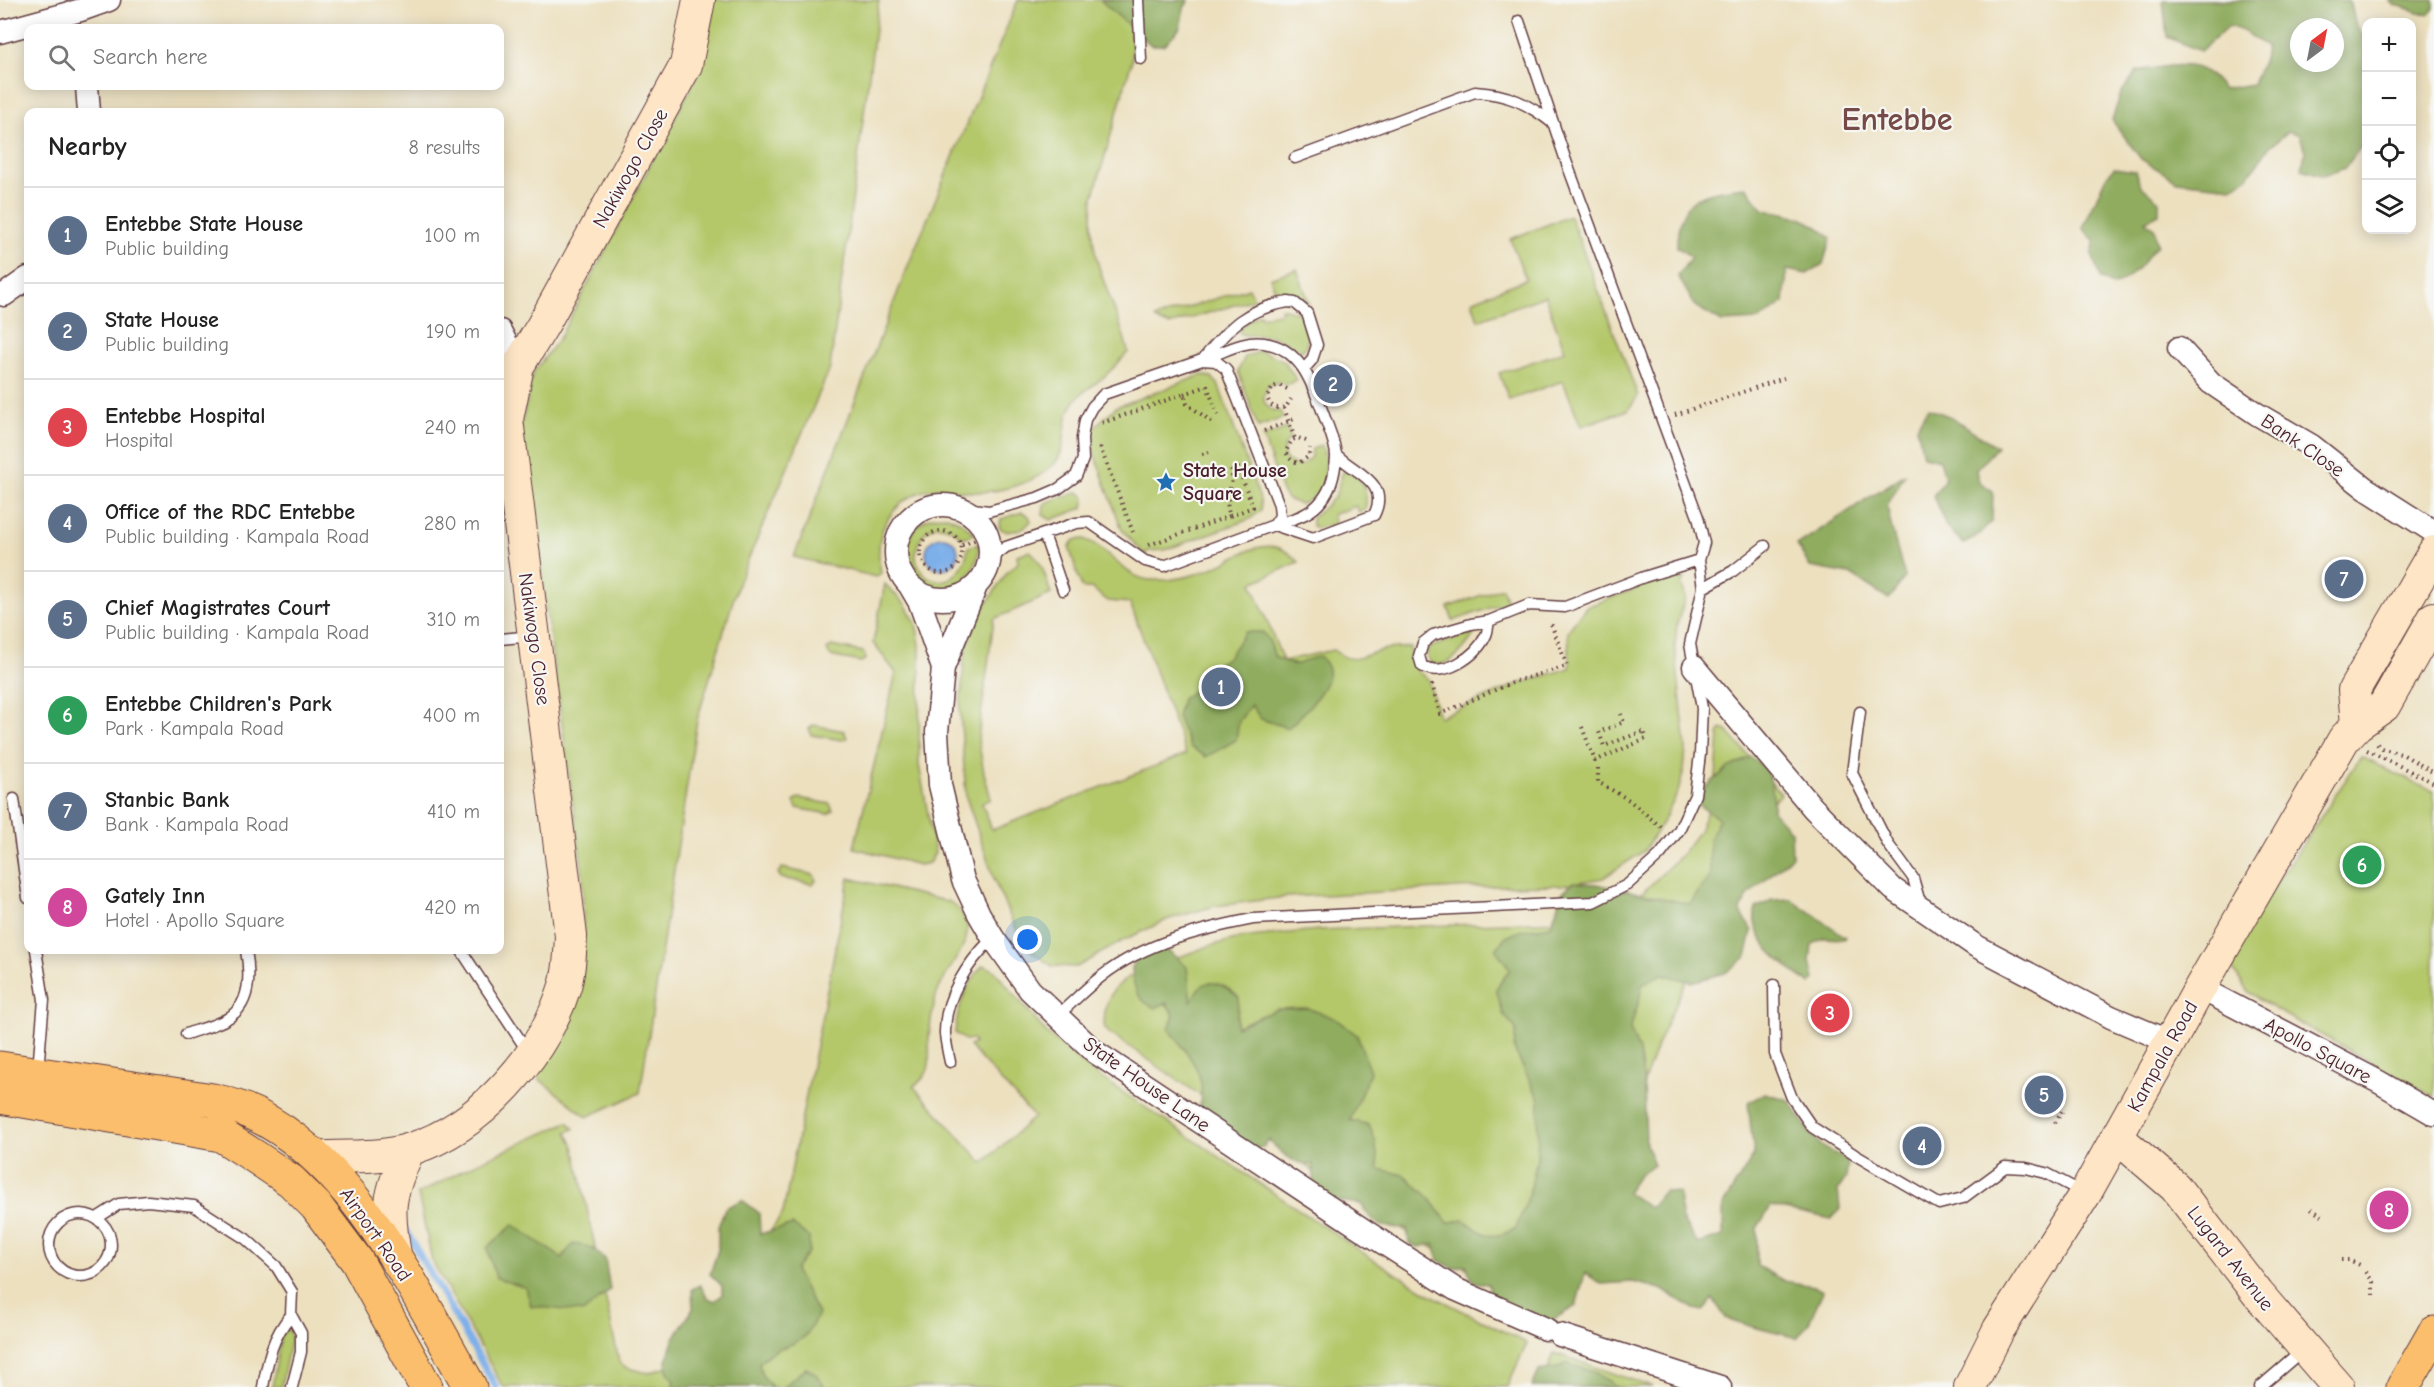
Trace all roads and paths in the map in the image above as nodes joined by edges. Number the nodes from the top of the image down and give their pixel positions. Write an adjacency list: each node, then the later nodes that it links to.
1 (109, 0): 4 (street)
2 (699, 0): 19 (street, Nakiwogo Close)
3 (1138, 0): 9 (lane)
4 (81, 13): 6 (street)
5 (1519, 21): 12 (lane)
6 (34, 24)
7 (24, 26): 8 (street)
8 (0, 32)
9 (1141, 60)
10 (87, 90): 11 (street)
11 (89, 108)
12 (1554, 125): 13 (lane); 28 (lane)
13 (1295, 158)
14 (24, 281): 15 (street)
15 (4, 295)
16 (504, 339): 19 (street)
17 (2179, 348): 45 (street, Bank Close)
18 (1202, 360): 20 (lane); 20 (lane); 31 (lane); 32 (lane)
19 (518, 366): 39 (street, Nakiwogo Close)
20 (1304, 369): 38 (lane)
21 (1784, 378): 28 (path)
22 (1287, 389): 25 (path)
23 (1184, 394): 26 (path); 30 (path); 31 (path)
24 (1291, 399): 25 (path)
25 (1284, 408): 29 (path)
26 (1219, 418)
27 (1297, 418): 29 (path)
28 (1663, 419): 53 (lane)
29 (1288, 421): 32 (path); 33 (path)
30 (1215, 424)
31 (1088, 428): 42 (lane); 50 (path)
32 (1252, 435): 44 (lane)
33 (1295, 439): 34 (path); 35 (path)
34 (1306, 441)
35 (1310, 448)
36 (1209, 452): 37 (path)
37 (1202, 454)
38 (1336, 454): 44 (lane); 44 (lane)
39 (505, 457): 61 (street, Nakiwogo Close)
40 (1230, 465): 43 (path)
41 (1237, 465): 43 (path)
42 (957, 507): 47 (street); 54 (street)
43 (1230, 516): 50 (path)
44 (1274, 525): 50 (lane)
45 (2434, 532)
46 (1044, 534): 50 (lane); 52 (lane); 57 (lane)
47 (987, 535): 48 (path); 52 (street)
48 (962, 545): 48 (path)
49 (1765, 546): 56 (lane)
50 (1135, 550)
51 (2434, 552): 69 (street)
52 (989, 560): 55 (street)
53 (1699, 560): 56 (lane); 58 (lane)
54 (910, 586): 55 (street); 63 (street)
55 (976, 586): 63 (street)
56 (1703, 588): 64 (lane)
57 (1063, 590)
58 (1544, 606): 60 (lane); 65 (path)
59 (2434, 618): 69 (street, Kampala Road)
60 (1489, 621): 65 (lane); 65 (lane)
61 (534, 636): 62 (lane); 86 (street, Nakiwogo Close)
62 (504, 639)
63 (943, 668): 77 (street, State House Lane)
64 (1694, 668): 74 (lane); 76 (street)
65 (1428, 669)
66 (1860, 712): 76 (lane)
67 (1621, 714): 68 (path)
68 (1582, 728)
69 (2350, 732): 71 (path); 72 (path); 82 (street, Kampala Road)
70 (1598, 768): 74 (path)
71 (2434, 773)
72 (2434, 783)
73 (14, 799): 75 (lane)
74 (1674, 837): 83 (lane)
75 (24, 870)
76 (1923, 912): 85 (street)
77 (993, 938): 83 (street, State House Lane); 87 (lane)
78 (37, 954): 89 (lane)
79 (247, 954): 84 (lane)
80 (464, 954): 86 (lane)
81 (1774, 985): 99 (lane)
82 (2200, 988): 85 (street, Kampala Road); 93 (street, Apollo Square)
83 (1057, 1016): 115 (street, State House Lane)
84 (186, 1034)
85 (2170, 1042): 96 (street, Kampala Road)
86 (537, 1043): 97 (street, Nakiwogo Close)
87 (950, 1062)
88 (0, 1068): 89 (highway, Airport Road)
89 (38, 1073): 91 (highway, Airport Road)
90 (0, 1097): 95 (highway, Airport Road)
91 (230, 1103): 95 (highway); 98 (highway, Airport Road)
92 (2061, 1109): 94 (path)
93 (2434, 1114)
94 (2055, 1123)
95 (221, 1135): 113 (highway, Airport Road)
96 (2117, 1137): 99 (street, Kampala Road); 110 (street, Lugard Avenue)
97 (410, 1150): 98 (street, Nakiwogo Close); 103 (street)
98 (316, 1158): 103 (highway, Airport Road)
99 (2085, 1194): 116 (street, Kampala Road)
100 (2311, 1209): 101 (path)
101 (2322, 1216)
102 (97, 1218): 102 (lane); 108 (lane)
103 (396, 1260): 114 (highway, Airport Road)
104 (2341, 1260): 105 (path)
105 (2360, 1265)
106 (2366, 1272): 107 (path)
107 (2373, 1295)
108 (291, 1315): 111 (lane); 112 (lane)
109 (2434, 1333): 119 (highway)
110 (2305, 1349): 117 (lane); 118 (street, Lugard Avenue)
111 (263, 1387)
112 (292, 1387)
113 (426, 1387)
114 (470, 1387)
115 (1720, 1387)
116 (1970, 1387)
117 (2260, 1387)
118 (2338, 1387)
119 (2403, 1387)

